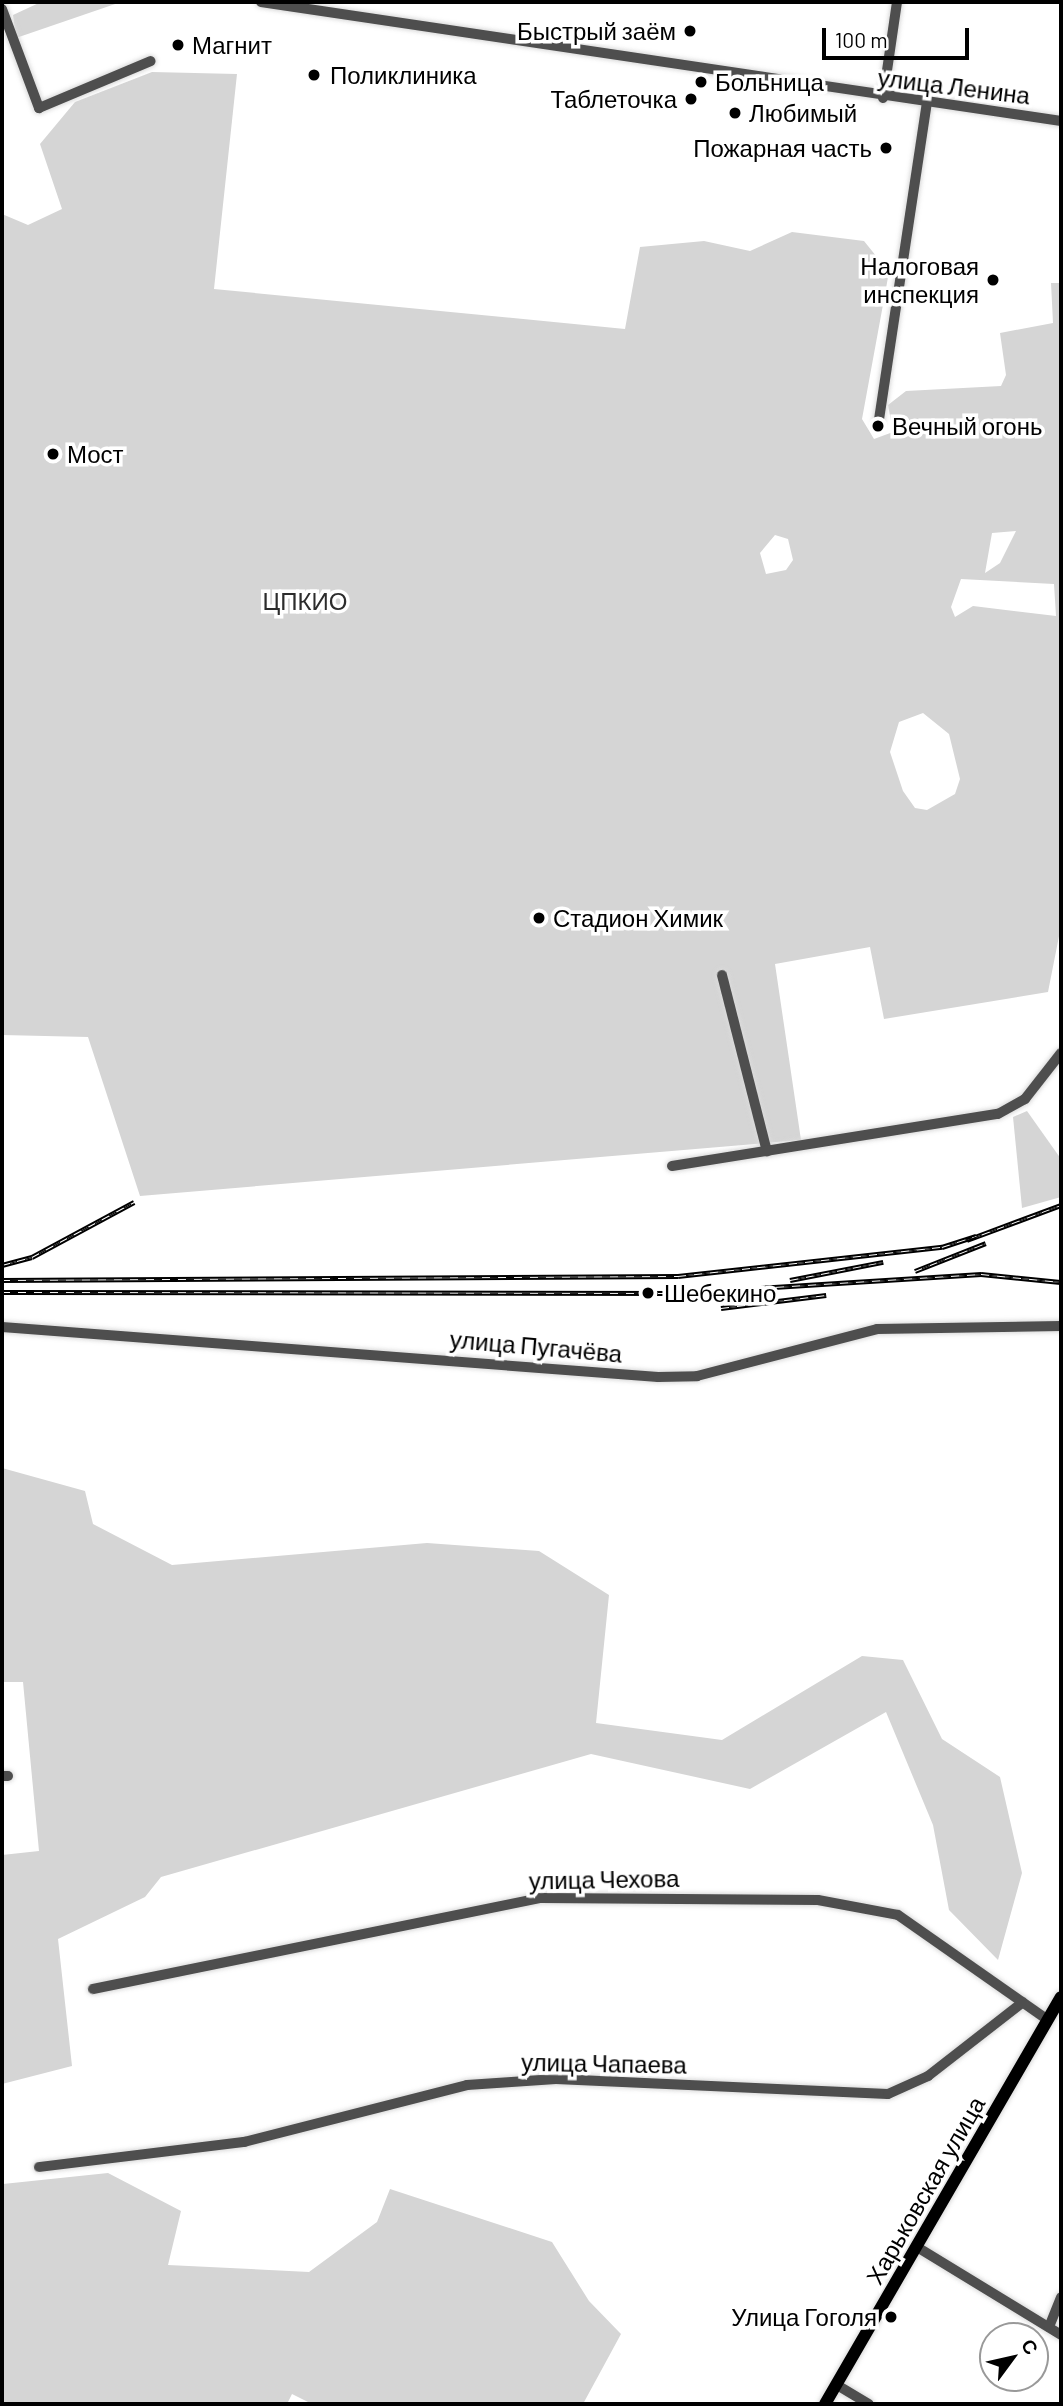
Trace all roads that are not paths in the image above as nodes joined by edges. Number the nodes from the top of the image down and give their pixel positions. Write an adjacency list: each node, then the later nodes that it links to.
1 (9, 2): 4 (street)
2 (261, 2): 6 (street, улица Ленина)
3 (897, 2): 6 (street)
4 (2, 7): 5 (street)
5 (152, 61)
6 (883, 98): 7 (street, улица Ленина)
7 (927, 103): 8 (street, улица Ленина); 9 (street)
8 (1061, 121)
9 (878, 426)
10 (722, 975): 12 (street)
11 (1061, 1053): 12 (street)
12 (767, 1150): 13 (street)
13 (672, 1166)
14 (1061, 1326): 15 (street, улица Пугачёва)
15 (2, 1327)
16 (93, 1989): 18 (street, улица Чехова)
17 (1061, 1997): 19 (main road, Харьковская улица)
18 (1023, 2002): 19 (street, улица Чехова); 20 (street, улица Чапаева)
19 (1048, 2020): 21 (main road, Харьковская улица)
20 (38, 2167)
21 (917, 2246): 23 (street); 26 (main road, Харьковская улица)
22 (1061, 2297): 24 (street)
23 (1041, 2322)
24 (1049, 2327): 25 (street)
25 (1061, 2335)
26 (837, 2385): 27 (main road, Харьковская улица); 28 (street)
27 (825, 2404)
28 (869, 2404)

